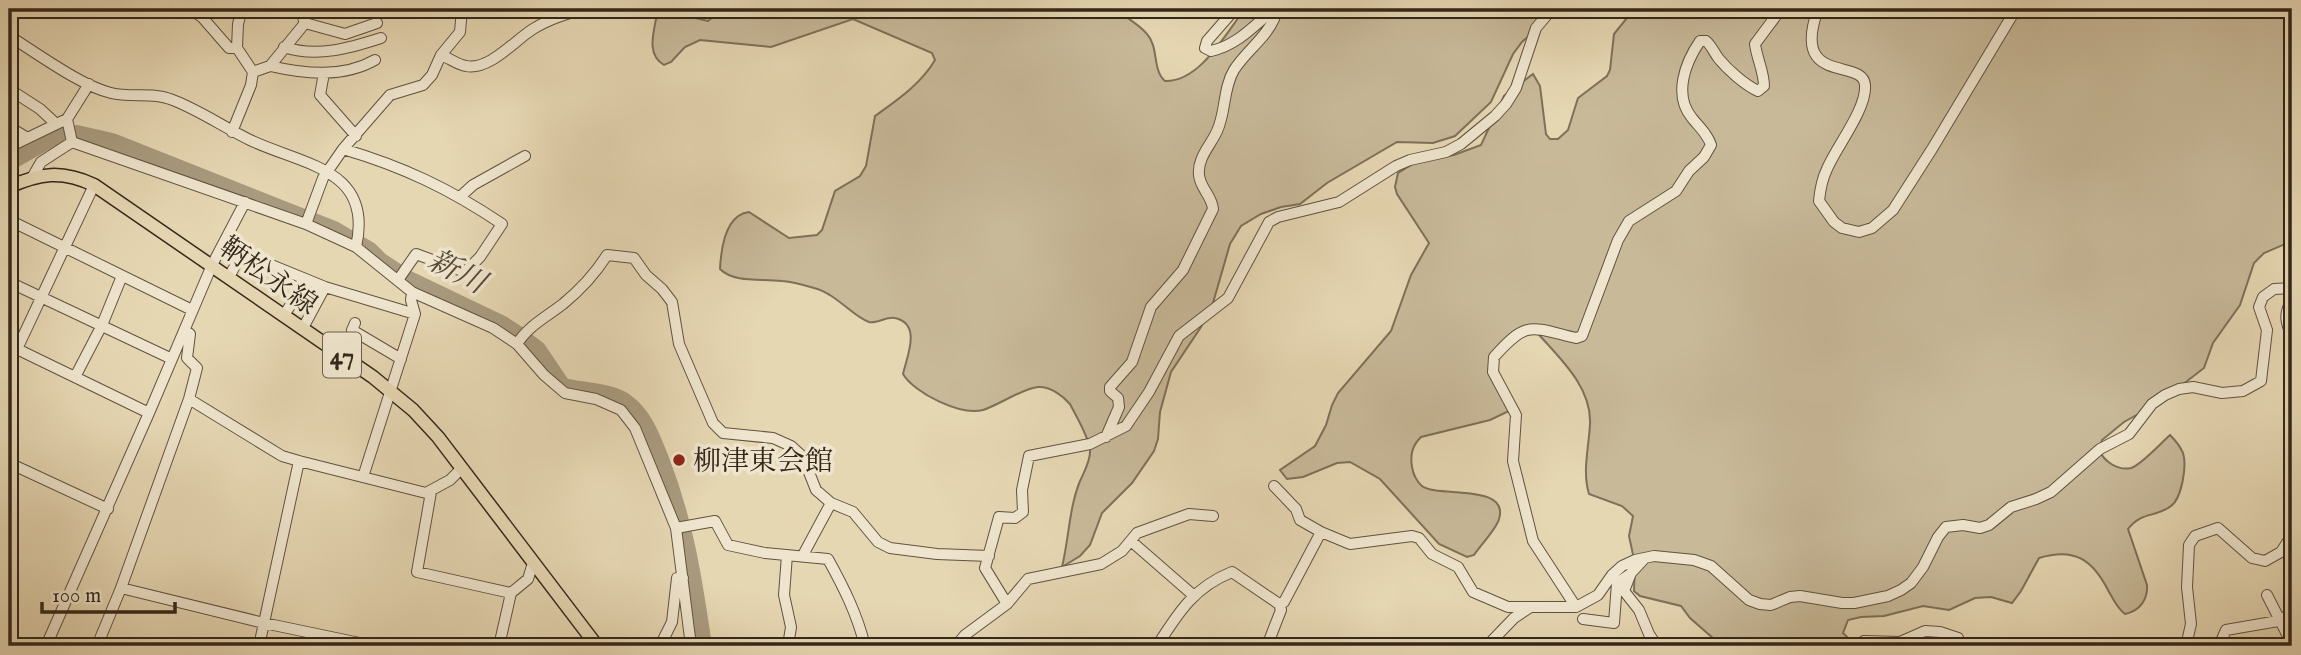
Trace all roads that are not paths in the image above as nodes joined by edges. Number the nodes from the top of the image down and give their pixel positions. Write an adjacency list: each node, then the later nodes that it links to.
1 (190, 9): 17 (street)
2 (242, 9): 17 (street)
3 (300, 9): 4 (street); 12 (street)
4 (316, 9)
5 (462, 9): 18 (street)
6 (584, 9): 18 (street)
7 (1236, 9): 71 (street)
8 (1552, 9): 71 (street)
9 (1780, 9): 99 (street)
10 (1818, 9): 11 (street)
11 (2016, 9)
12 (305, 23): 13 (street); 16 (street)
13 (377, 23)
14 (9, 36): 23 (street)
15 (381, 38): 16 (street)
16 (284, 47): 20 (street)
17 (237, 48): 21 (street)
18 (441, 55): 29 (street)
19 (375, 60): 22 (street)
20 (270, 66): 21 (street); 22 (street)
21 (253, 72): 28 (street)
22 (324, 73): 29 (street)
23 (89, 84): 25 (street); 28 (street)
24 (9, 89): 26 (street)
25 (68, 121): 26 (street); 31 (street)
26 (55, 124): 30 (street)
27 (9, 127): 30 (street)
28 (232, 132): 35 (street)
29 (356, 136): 33 (street)
30 (26, 137): 32 (street)
31 (72, 142): 36 (street); 40 (street)
32 (9, 147)
33 (343, 149): 35 (street); 39 (street)
34 (525, 156): 39 (street)
35 (328, 171): 42 (street); 43 (street)
36 (33, 176): 37 (main road, 鞆松永線 / 47); 38 (main road, 鞆松永線 / 47)
37 (94, 186): 44 (street); 45 (main road, 鞆松永線 / 47)
38 (9, 187)
39 (461, 196): 49 (street)
40 (245, 202): 42 (street); 45 (street)
41 (9, 220): 44 (street)
42 (306, 224): 43 (street)
43 (356, 247): 49 (street)
44 (64, 249): 46 (street); 54 (street)
45 (212, 265): 47 (main road, 鞆松永線 / 47); 56 (street)
46 (122, 275): 56 (street); 60 (street)
47 (229, 277): 48 (street); 58 (main road, 鞆松永線 / 47)
48 (307, 279): 51 (street); 58 (street)
49 (398, 280): 53 (street)
50 (9, 282): 54 (street)
51 (325, 287): 57 (street); 61 (street)
52 (2292, 288): 88 (street)
53 (412, 292): 57 (street); 64 (street)
54 (42, 297): 60 (street); 67 (street)
55 (2292, 300): 63 (street)
56 (192, 310): 62 (street)
57 (415, 314): 66 (street)
58 (284, 315): 61 (main road, 鞆松永線 / 47)
59 (355, 323): 66 (street)
60 (102, 325): 65 (street); 67 (street)
61 (303, 328): 68 (main road, 鞆松永線 / 47)
62 (185, 331): 65 (street); 69 (street)
63 (2292, 337)
64 (517, 344): 78 (street); 81 (street)
65 (172, 359): 70 (street)
66 (401, 359): 68 (street)
67 (75, 377): 70 (street)
68 (390, 391): 74 (main road, 鞆松永線 / 47); 75 (street)
69 (189, 399): 72 (street); 92 (street)
70 (149, 413): 79 (street)
71 (1106, 437): 87 (street)
72 (299, 461): 75 (street); 103 (street)
73 (9, 463): 79 (street)
74 (462, 468): 77 (street); 89 (main road, 鞆松永線 / 47)
75 (362, 477): 77 (street)
76 (1274, 485): 82 (street)
77 (431, 492): 93 (street)
78 (831, 503): 86 (street); 87 (street)
79 (108, 509): 105 (street)
80 (1213, 516): 84 (street)
81 (676, 528): 85 (street); 91 (street)
82 (1321, 532): 97 (street); 98 (street)
83 (2292, 535): 122 (street)
84 (1132, 541): 94 (street); 96 (street)
85 (787, 555): 86 (street); 113 (street)
86 (803, 555): 114 (street)
87 (989, 556): 96 (street)
88 (1645, 558): 90 (street); 99 (street)
89 (533, 563): 93 (street); 110 (main road, 鞆松永線 / 47)
90 (1631, 573): 101 (street); 119 (street)
91 (683, 578): 111 (street); 112 (street)
92 (121, 588): 103 (street); 106 (street)
93 (511, 593): 109 (street)
94 (1193, 595): 97 (street); 116 (street)
95 (2267, 595): 102 (street)
96 (1007, 604): 115 (street)
97 (1279, 604): 117 (street)
98 (1529, 607): 99 (street); 118 (street)
99 (1576, 607)
100 (2292, 613): 102 (street)
101 (1583, 619)
102 (2278, 621): 104 (street); 123 (street)
103 (264, 623): 107 (street); 108 (street)
104 (2292, 644)
105 (46, 646)
106 (97, 646)
107 (259, 646)
108 (374, 646)
109 (499, 646)
110 (597, 646)
111 (660, 646)
112 (691, 646)
113 (788, 646)
114 (865, 646)
115 (957, 646)
116 (1157, 646)
117 (1267, 646)
118 (1487, 646)
119 (1657, 646)
120 (1863, 646): 121 (street)
121 (1961, 646)
122 (2186, 646)
123 (2219, 646)

